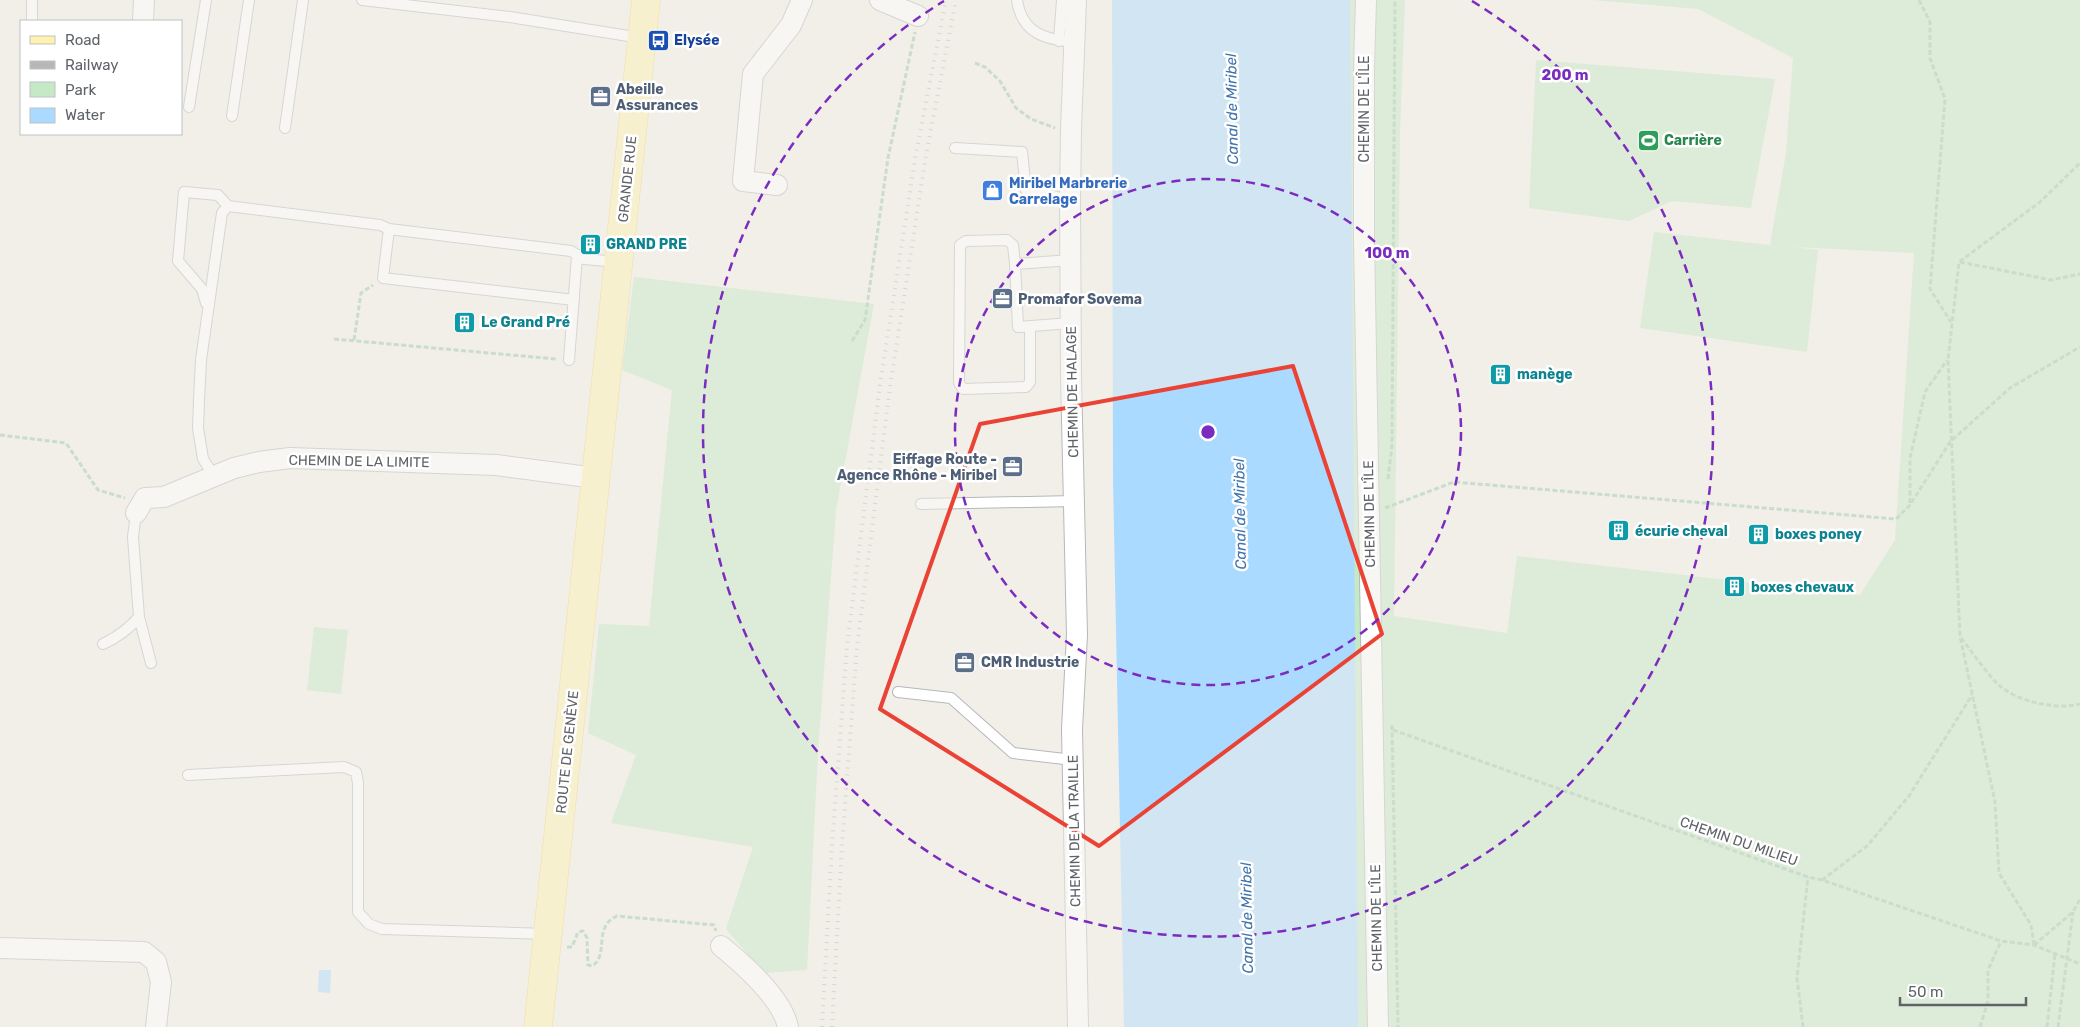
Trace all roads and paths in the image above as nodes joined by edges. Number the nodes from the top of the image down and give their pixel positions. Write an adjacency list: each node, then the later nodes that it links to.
1 (32, 0): 17 (lane)
2 (144, 0): 18 (street)
3 (206, 0): 22 (lane)
4 (249, 0): 23 (lane)
5 (303, 0): 24 (lane)
6 (362, 0): 19 (lane)
7 (646, 0): 19 (main road, GRANDE RUE)
8 (802, 0): 28 (street)
9 (880, 0): 16 (street)
10 (1017, 0): 20 (lane)
11 (1062, 0): 20 (lane)
12 (1076, 0): 20 (street, CHEMIN DE HALAGE)
13 (1366, 0): 87 (street, CHEMIN DE L'ÎLE)
14 (1395, 0): 54 (path)
15 (1919, 0): 42 (path)
16 (918, 16): 46 (path)
17 (32, 20)
18 (142, 20)
19 (642, 38): 34 (main road, GRANDE RUE)
20 (1068, 42): 25 (street, CHEMIN DE HALAGE)
21 (975, 63): 25 (path)
22 (189, 107)
23 (232, 116)
24 (285, 128)
25 (1070, 129): 29 (street, CHEMIN DE HALAGE)
26 (955, 148): 29 (lane)
27 (2080, 163): 35 (path)
28 (778, 185)
29 (1070, 200): 33 (street, CHEMIN DE HALAGE)
30 (228, 206): 31 (lane); 40 (lane); 40 (lane)
31 (389, 229): 32 (lane); 38 (lane)
32 (577, 256): 34 (lane); 39 (lane)
33 (1070, 260): 36 (lane); 41 (street, CHEMIN DE HALAGE)
34 (618, 262): 53 (main road, GRANDE RUE)
35 (1960, 262): 37 (path); 42 (path)
36 (1015, 264): 43 (lane); 43 (lane)
37 (2080, 274)
38 (383, 278): 39 (lane); 45 (path)
39 (574, 300): 48 (lane)
40 (208, 309): 52 (lane)
41 (1071, 323): 43 (lane); 56 (street, CHEMIN DE HALAGE)
42 (1952, 323): 49 (path)
43 (1030, 326)
44 (334, 338): 45 (path)
45 (354, 340): 48 (path)
46 (852, 341)
47 (2080, 347): 51 (path)
48 (570, 360)
49 (1948, 360): 51 (path); 59 (path)
50 (0, 435): 58 (path)
51 (1950, 442): 59 (path); 62 (path)
52 (214, 476): 53 (street, CHEMIN DE LA LIMITE); 58 (street, CHEMIN DE LA LIMITE)
53 (596, 478): 75 (main road, ROUTE DE GENÈVE)
54 (1388, 485)
55 (1388, 500): 59 (path)
56 (1075, 501): 57 (lane); 61 (street, CHEMIN DE HALAGE)
57 (921, 504)
58 (141, 505): 60 (lane)
59 (1910, 505)
60 (139, 617): 63 (lane); 64 (lane)
61 (1077, 635): 69 (street, CHEMIN DE LA TRAILLE)
62 (1960, 636): 66 (path); 67 (path)
63 (103, 644)
64 (151, 664)
65 (898, 692): 69 (lane)
66 (1973, 694): 72 (path); 77 (path)
67 (2080, 704)
68 (1393, 730): 71 (path, CHEMIN DU MILIEU)
69 (1073, 760): 86 (street, CHEMIN DE LA TRAILLE)
70 (188, 775): 75 (lane)
71 (1808, 877): 72 (path, CHEMIN DU MILIEU); 88 (path)
72 (1822, 880): 76 (path, CHEMIN DU MILIEU)
73 (2080, 899): 74 (path)
74 (2073, 912): 77 (path); 81 (path)
75 (555, 940): 78 (path); 84 (main road, ROUTE DE GENÈVE)
76 (2001, 942): 77 (path, CHEMIN DU MILIEU); 89 (path)
77 (2034, 945): 80 (path, CHEMIN DU MILIEU)
78 (721, 946): 85 (street)
79 (0, 948): 83 (street)
80 (2055, 954): 81 (path, CHEMIN DU MILIEU); 90 (path)
81 (2065, 958): 82 (path, CHEMIN DU MILIEU); 91 (path)
82 (2080, 964)
83 (156, 1027)
84 (538, 1027)
85 (788, 1027)
86 (1078, 1027)
87 (1378, 1027)
88 (1803, 1027)
89 (1980, 1027)
90 (2047, 1027)
91 (2058, 1027)

